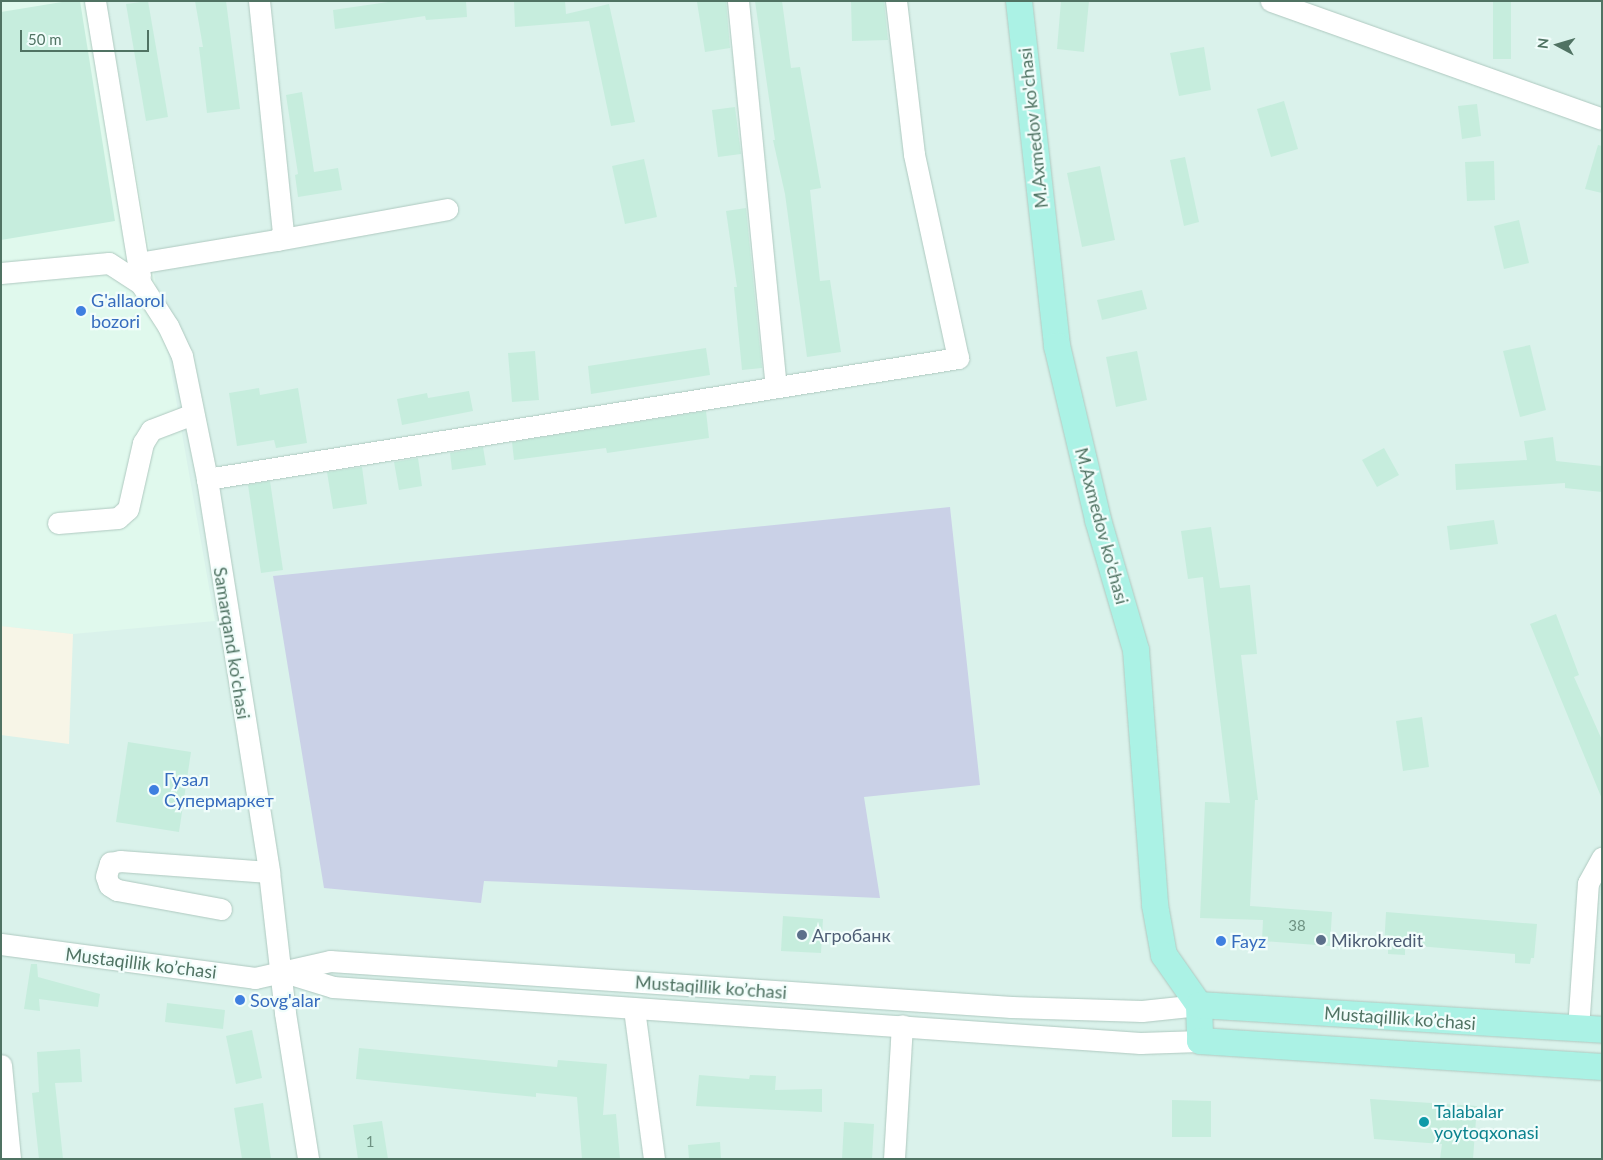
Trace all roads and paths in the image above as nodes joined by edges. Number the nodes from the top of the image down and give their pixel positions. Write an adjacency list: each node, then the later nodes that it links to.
1 (96, 1): 10 (street)
2 (259, 1): 9 (street)
3 (738, 1): 13 (street)
4 (896, 1): 13 (street)
5 (1019, 1): 22 (main road, M.Axmedov ko'chasi)
6 (1271, 1): 7 (street)
7 (1602, 119)
8 (447, 209): 9 (street)
9 (277, 240): 10 (street)
10 (138, 263): 12 (street)
11 (1, 272): 12 (street, Samarqand ko'chasi)
12 (141, 284): 14 (street, Samarqand ko'chasi)
13 (776, 387): 15 (street)
14 (193, 414): 15 (street, Samarqand ko'chasi); 16 (street)
15 (206, 479): 18 (street, Samarqand ko'chasi)
16 (58, 524)
17 (1602, 858): 25 (street)
18 (269, 872): 19 (street); 21 (street, Samarqand ko'chasi)
19 (221, 909)
20 (1, 944): 21 (street, Mustaqillik ko’chasi)
21 (281, 971): 22 (street, Mustaqillik ko’chasi); 23 (street, Mustaqillik ko’chasi); 30 (street, Samarqand ko'chasi)
22 (1198, 1005): 25 (main road, Mustaqillik ko’chasi); 26 (main road)
23 (634, 1009): 24 (street, Mustaqillik ko’chasi); 31 (street)
24 (902, 1026): 26 (street, Mustaqillik ko’chasi); 32 (street)
25 (1590, 1030)
26 (1200, 1041): 28 (main road, Mustaqillik ko’chasi)
27 (1, 1065): 29 (street)
28 (1602, 1067)
29 (7, 1153)
30 (308, 1159)
31 (654, 1159)
32 (894, 1159)

